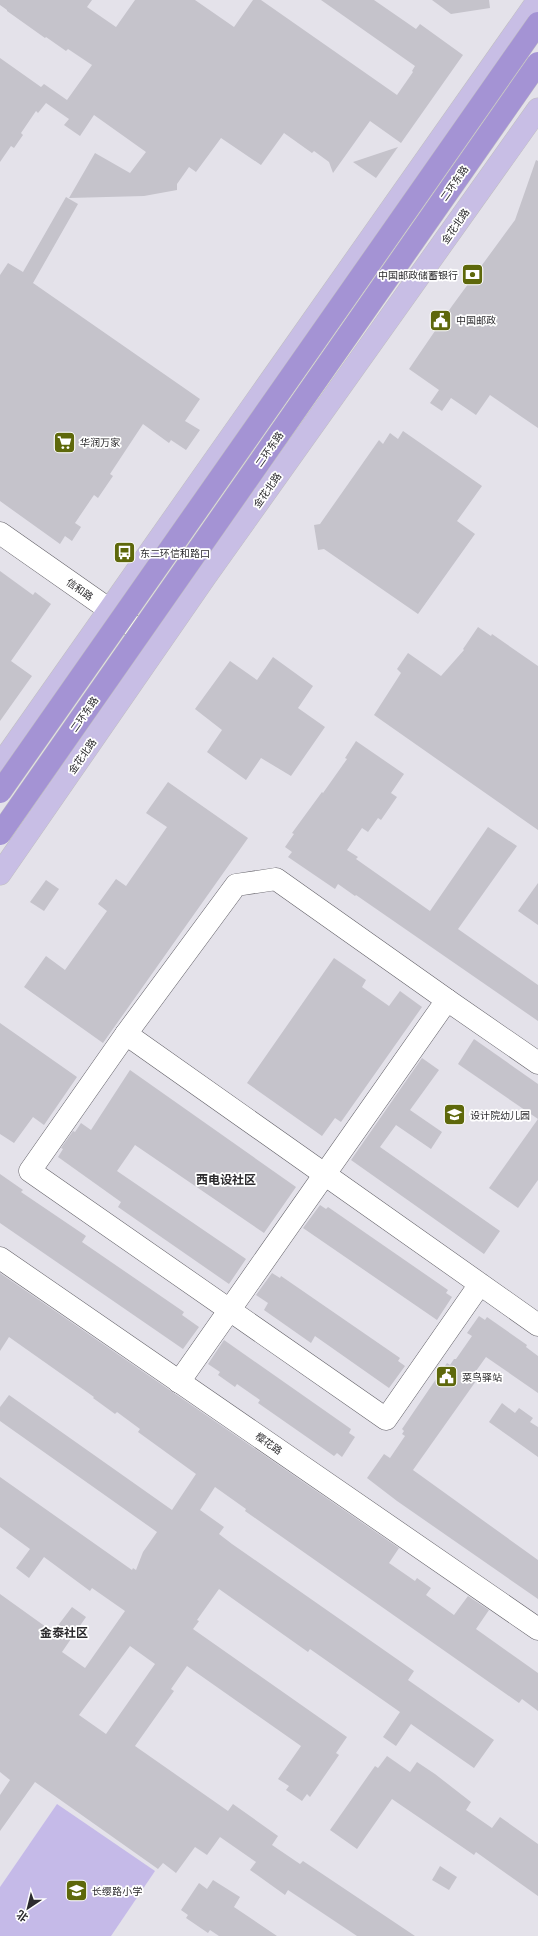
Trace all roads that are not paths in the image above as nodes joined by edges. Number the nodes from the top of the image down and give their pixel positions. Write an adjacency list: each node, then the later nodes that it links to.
1 (538, 0): 6 (main road)
2 (538, 23): 9 (highway, bridge)
3 (538, 63): 10 (highway, 二环东路, bridge)
4 (538, 109): 7 (main road, 金花北路)
5 (0, 533): 6 (street, 信和路)
6 (108, 609): 7 (street, 信和路); 8 (main road)
7 (159, 645): 11 (main road, 金花北路)
8 (0, 765)
9 (0, 792)
10 (0, 834)
11 (0, 874)
12 (447, 1000): 13 (street); 14 (street); 15 (street)
13 (126, 1034): 15 (street); 18 (street)
14 (538, 1063)
15 (325, 1174): 17 (street); 18 (street)
16 (0, 1258): 20 (street, 樱花路)
17 (480, 1284): 18 (street); 19 (street)
18 (229, 1310): 20 (street)
19 (538, 1325)
20 (179, 1382): 21 (street, 樱花路)
21 (538, 1629)

